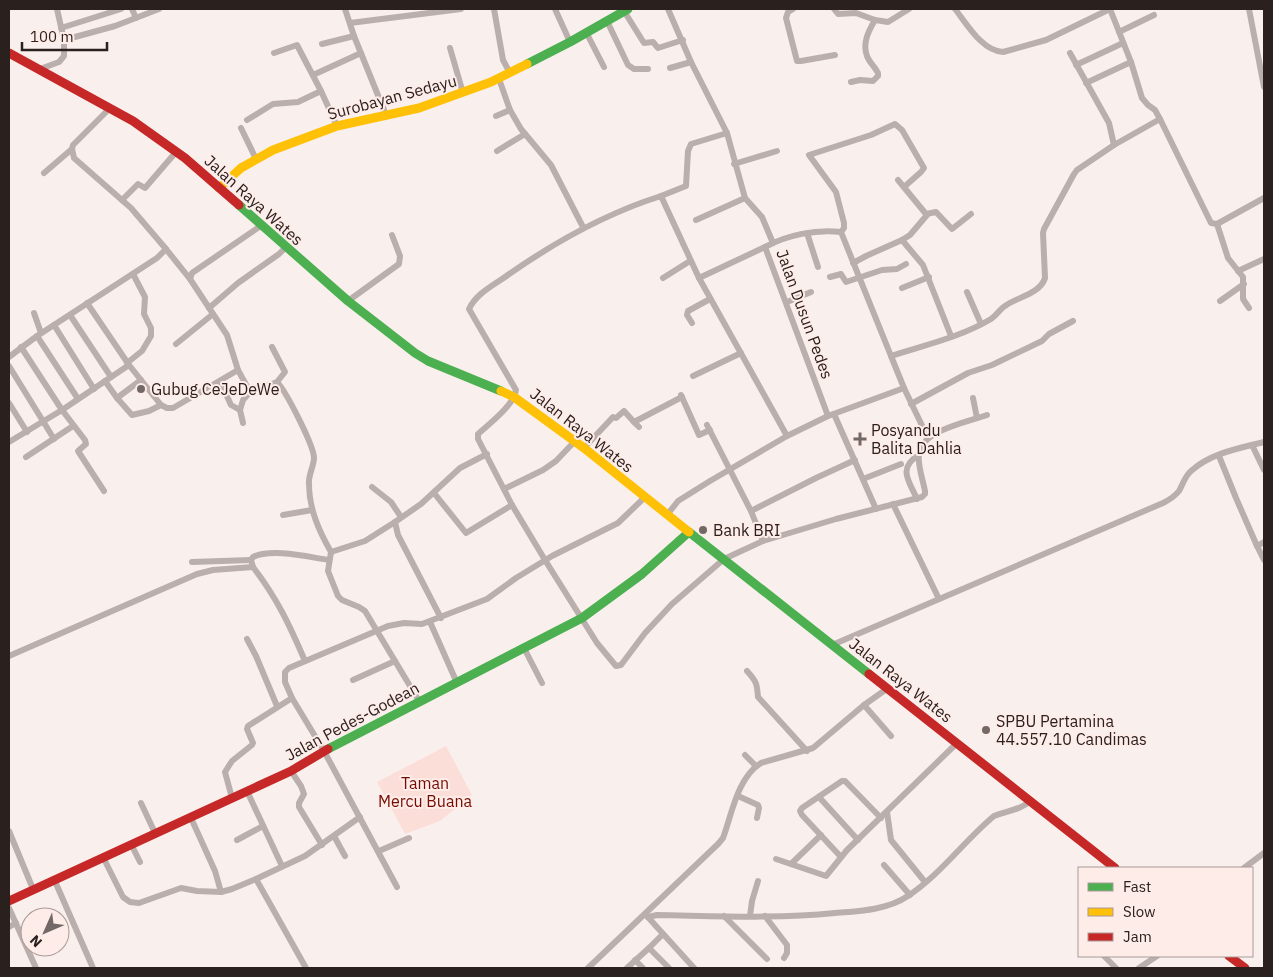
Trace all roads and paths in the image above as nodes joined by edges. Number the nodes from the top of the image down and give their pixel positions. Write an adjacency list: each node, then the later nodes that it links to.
1 (57, 9): 22 (street)
2 (121, 9): 22 (street)
3 (132, 9): 18 (street)
4 (159, 9): 18 (street)
5 (345, 9): 21 (street)
6 (461, 9): 21 (street)
7 (494, 9): 45 (street)
8 (555, 9): 28 (street)
9 (668, 9): 27 (street, Jalan Dusun Pedes)
10 (792, 9): 37 (street)
11 (834, 9): 19 (street)
12 (909, 9): 19 (street)
13 (955, 9): 14 (street)
14 (1110, 9): 24 (street)
15 (1249, 9): 50 (street)
16 (626, 10): 20 (main road, Surobayan Sedayu); 27 (street)
17 (1154, 15): 24 (street)
18 (136, 18): 26 (street)
19 (875, 20): 48 (street)
20 (606, 21): 23 (main road, Surobayan Sedayu); 32 (street); 43 (street)
21 (350, 23): 25 (street)
22 (61, 28): 26 (street)
23 (586, 32): 28 (main road, Surobayan Sedayu); 41 (street)
24 (1119, 32): 29 (street)
25 (354, 36): 30 (street); 34 (street)
26 (64, 40): 44 (street)
27 (683, 40): 38 (street, Jalan Dusun Pedes)
28 (570, 42): 45 (main road, Surobayan Sedayu)
29 (1123, 42): 39 (street); 40 (street)
30 (322, 44)
31 (450, 48): 52 (street)
32 (610, 48)
33 (9, 53): 44 (main road, Jalan Raya Wates)
34 (361, 53): 46 (street); 55 (street)
35 (1070, 53): 40 (street)
36 (274, 54): 46 (street)
37 (835, 54)
38 (691, 62): 42 (street); 61 (street, Jalan Dusun Pedes)
39 (1130, 62): 49 (street); 57 (street)
40 (1076, 65): 49 (street)
41 (604, 67)
42 (670, 68)
43 (648, 69)
44 (39, 70): 53 (main road, Jalan Raya Wates)
45 (510, 73): 47 (main road, Surobayan Sedayu)
46 (313, 75): 51 (street)
47 (499, 79): 52 (main road, Surobayan Sedayu); 54 (street)
48 (851, 82)
49 (1086, 83): 63 (street)
50 (1264, 87)
51 (321, 91): 58 (street); 59 (street)
52 (463, 93): 55 (main road, Surobayan Sedayu)
53 (110, 108): 64 (street); 66 (main road, Jalan Raya Wates)
54 (510, 110): 56 (street); 62 (street)
55 (386, 115): 59 (main road, Surobayan Sedayu)
56 (496, 116)
57 (1160, 119): 63 (street); 81 (street)
58 (247, 120)
59 (338, 126): 68 (main road, Surobayan Sedayu)
60 (241, 128): 68 (street)
61 (727, 132): 69 (street, Jalan Dusun Pedes); 74 (street)
62 (525, 134): 65 (street); 83 (street)
63 (1114, 145): 120 (street)
64 (72, 149): 70 (street); 77 (street)
65 (497, 151)
66 (176, 152): 73 (main road, Jalan Raya Wates); 77 (street)
67 (777, 152): 69 (street)
68 (256, 158): 73 (main road, Surobayan Sedayu)
69 (734, 164): 75 (street, Jalan Dusun Pedes)
70 (44, 173)
71 (898, 180): 72 (street)
72 (904, 187): 79 (street); 84 (street)
73 (219, 188): 82 (main road, Jalan Raya Wates)
74 (661, 196): 83 (street); 93 (street)
75 (745, 198): 80 (street); 88 (street, Jalan Dusun Pedes)
76 (1264, 198): 81 (street)
77 (122, 200): 91 (street)
78 (971, 214): 79 (street)
79 (927, 215): 87 (street)
80 (696, 220)
81 (1216, 224): 97 (street)
82 (262, 226): 89 (main road, Jalan Raya Wates); 104 (street)
83 (583, 227): 141 (street)
84 (841, 232): 85 (street); 94 (street)
85 (807, 233): 88 (street); 96 (street)
86 (392, 235): 110 (street)
87 (902, 240): 94 (street); 100 (street)
88 (773, 243): 90 (street, Jalan Dusun Pedes)
89 (286, 247): 110 (main road, Jalan Raya Wates); 115 (street)
90 (765, 247): 102 (street); 112 (street, Jalan Dusun Pedes)
91 (166, 249): 98 (street); 104 (street)
92 (1264, 259): 97 (street)
93 (690, 262): 101 (street); 102 (street)
94 (854, 263): 103 (street)
95 (906, 264): 103 (street)
96 (818, 267)
97 (1238, 271): 105 (street)
98 (132, 274): 113 (street); 130 (street)
99 (830, 277): 103 (street)
100 (929, 277): 106 (street); 123 (street)
101 (663, 278)
102 (699, 278): 109 (street)
103 (860, 278): 128 (street)
104 (190, 279): 115 (street)
105 (1244, 284): 111 (street); 114 (street)
106 (902, 288)
107 (810, 292): 112 (street)
108 (967, 292): 120 (street)
109 (710, 299): 119 (street); 127 (street)
110 (348, 301): 141 (main road, Jalan Raya Wates)
111 (1220, 301)
112 (786, 302): 150 (street, Jalan Dusun Pedes)
113 (87, 303): 117 (street); 130 (street)
114 (1249, 308)
115 (211, 311): 124 (street); 132 (street)
116 (34, 313): 122 (street)
117 (70, 315): 121 (street); 134 (street)
118 (1072, 321): 146 (street)
119 (692, 323)
120 (981, 324): 123 (street)
121 (54, 325): 122 (street); 139 (street)
122 (39, 334): 125 (street); 144 (street)
123 (952, 336): 128 (street)
124 (176, 344)
125 (21, 347): 129 (street); 148 (street)
126 (272, 347): 137 (street)
127 (741, 354): 133 (street); 157 (street)
128 (891, 356): 138 (street)
129 (9, 357)
130 (128, 364): 134 (street); 135 (street)
131 (9, 366): 153 (street)
132 (238, 370): 136 (street); 140 (street)
133 (693, 376)
134 (108, 379): 139 (street); 142 (street)
135 (142, 380): 142 (street); 147 (street)
136 (220, 381): 147 (street); 149 (street)
137 (277, 382): 140 (street); 183 (street)
138 (904, 388): 146 (street); 150 (street)
139 (94, 389): 144 (street)
140 (250, 392): 149 (street)
141 (514, 397): 160 (main road, Jalan Raya Wates); 165 (street)
142 (116, 398): 147 (street)
143 (973, 398): 152 (street)
144 (78, 400): 148 (street)
145 (9, 403): 156 (street)
146 (911, 404): 159 (street)
147 (161, 405)
148 (62, 410): 153 (street); 155 (street)
149 (240, 410): 154 (street)
150 (831, 415): 157 (street); 169 (street, Jalan Dusun Pedes)
151 (987, 415): 152 (street)
152 (977, 418): 159 (street)
153 (43, 422): 156 (street); 158 (street)
154 (243, 424)
155 (73, 426): 158 (street); 176 (street)
156 (27, 432): 161 (street)
157 (787, 436): 171 (street)
158 (54, 438): 168 (street)
159 (928, 438): 166 (street)
160 (575, 441): 164 (main road, Jalan Raya Wates); 175 (street)
161 (9, 442)
162 (1264, 442): 163 (street)
163 (1252, 445): 167 (street); 172 (street)
164 (584, 448): 171 (street); 178 (main road, Jalan Raya Wates)
165 (487, 454): 175 (street); 177 (street)
166 (919, 455): 179 (street); 179 (street)
167 (1219, 456): 192 (street); 201 (street)
168 (26, 457)
169 (855, 460): 173 (street, Jalan Dusun Pedes); 184 (street)
170 (901, 464): 173 (street)
171 (730, 469): 184 (street); 185 (street)
172 (1264, 470)
173 (863, 479): 182 (street, Jalan Dusun Pedes)
174 (372, 487): 187 (street)
175 (504, 488): 181 (street)
176 (104, 491)
177 (434, 493): 181 (street); 187 (street)
178 (645, 497): 185 (main road, Jalan Raya Wates); 197 (street)
179 (917, 499): 180 (street)
180 (893, 504): 182 (street); 201 (street)
181 (512, 505): 197 (street)
182 (876, 508): 190 (street)
183 (312, 510): 186 (street); 193 (street)
184 (751, 511): 190 (street)
185 (667, 514): 189 (main road, Jalan Raya Wates)
186 (283, 515)
187 (401, 517): 188 (street)
188 (395, 522): 193 (street); 202 (street)
189 (689, 532): 194 (main road, Jalan Raya Wates); 203 (main road, Jalan Pedes-Godean)
190 (762, 541): 194 (street)
191 (1264, 542): 192 (street)
192 (1257, 546): 198 (street)
193 (331, 552): 196 (street)
194 (724, 559): 203 (street); 207 (main road, Jalan Raya Wates)
195 (251, 560): 196 (street); 199 (street); 200 (street)
196 (329, 560): 205 (street)
197 (545, 560): 202 (street); 203 (street)
198 (1264, 560)
199 (192, 562)
200 (253, 567): 209 (street); 210 (street)
201 (939, 599): 207 (street)
202 (441, 618): 204 (street)
203 (582, 618): 208 (main road, Jalan Pedes-Godean)
204 (430, 622): 205 (street); 214 (street)
205 (376, 631): 210 (street); 211 (street)
206 (247, 639): 220 (street)
207 (832, 645): 216 (main road, Jalan Raya Wates)
208 (524, 648): 214 (main road, Jalan Pedes-Godean); 215 (street)
209 (9, 656)
210 (305, 661): 217 (street)
211 (394, 661): 213 (street); 218 (street)
212 (747, 671): 224 (street)
213 (353, 680)
214 (457, 683): 218 (main road, Jalan Pedes-Godean)
215 (542, 683)
216 (888, 688): 219 (street); 222 (main road, Jalan Raya Wates)
217 (292, 698): 220 (street); 223 (street)
218 (419, 702): 223 (main road, Jalan Pedes-Godean)
219 (864, 705): 221 (street); 224 (street)
220 (277, 706): 231 (street)
221 (891, 736)
222 (957, 743): 232 (main road, Jalan Raya Wates); 234 (street)
223 (324, 751): 227 (main road, Jalan Pedes-Godean); 236 (street)
224 (807, 751): 226 (street)
225 (744, 755): 226 (street)
226 (756, 766): 229 (street)
227 (291, 771): 228 (main road, Jalan Pedes-Godean); 248 (street)
228 (247, 792): 231 (main road, Jalan Pedes-Godean); 239 (street)
229 (738, 796): 237 (street); 272 (street)
230 (819, 797): 238 (street); 242 (street); 246 (street)
231 (232, 798): 235 (main road, Jalan Pedes-Godean)
232 (1030, 801): 260 (main road, Jalan Raya Wates); 265 (street)
233 (140, 803): 241 (street)
234 (887, 812): 238 (street); 265 (street)
235 (190, 818): 241 (main road, Jalan Pedes-Godean); 268 (street)
236 (360, 818): 243 (street); 249 (street)
237 (757, 818)
238 (880, 818): 246 (street)
239 (263, 826): 245 (street); 259 (street)
240 (9, 831): 267 (street)
241 (155, 833): 247 (main road, Jalan Pedes-Godean)
242 (821, 835): 253 (street); 256 (street)
243 (334, 836): 248 (street); 251 (street)
244 (409, 838): 249 (street)
245 (237, 840)
246 (858, 840): 253 (street)
247 (131, 844): 252 (main road, Jalan Pedes-Godean); 255 (street)
248 (322, 845): 259 (street)
249 (379, 851): 266 (street)
250 (1262, 855): 257 (street); 261 (street)
251 (344, 856)
252 (103, 857): 262 (main road, Jalan Pedes-Godean); 268 (street)
253 (841, 857): 256 (street)
254 (776, 859): 256 (street)
255 (140, 862)
256 (791, 864)
257 (1264, 864)
258 (884, 865): 269 (street)
259 (282, 866): 263 (street)
260 (1115, 867)
261 (1245, 867)
262 (54, 879): 267 (main road, Jalan Pedes-Godean); 287 (street)
263 (256, 879): 268 (street); 288 (street)
264 (758, 881): 274 (street)
265 (925, 882): 269 (street)
266 (397, 887)
267 (32, 889): 270 (main road, Jalan Pedes-Godean)
268 (221, 892)
269 (910, 895): 275 (street)
270 (9, 901)
271 (9, 908): 276 (street)
272 (646, 916): 273 (street); 278 (street); 289 (street)
273 (724, 916): 274 (street); 284 (street)
274 (750, 916): 275 (street)
275 (765, 916): 283 (street)
276 (16, 924): 277 (street); 286 (street)
277 (9, 927)
278 (662, 934): 279 (street); 293 (street)
279 (649, 948): 285 (street); 292 (street)
280 (1105, 957): 294 (street)
281 (1156, 957): 295 (street)
282 (1230, 957): 296 (main road)
283 (784, 958)
284 (767, 959)
285 (635, 960): 290 (street); 291 (street)
286 (36, 968)
287 (92, 968)
288 (306, 968)
289 (588, 968)
290 (627, 968)
291 (643, 968)
292 (669, 968)
293 (694, 968)
294 (1116, 968)
295 (1139, 968)
296 (1245, 968)

